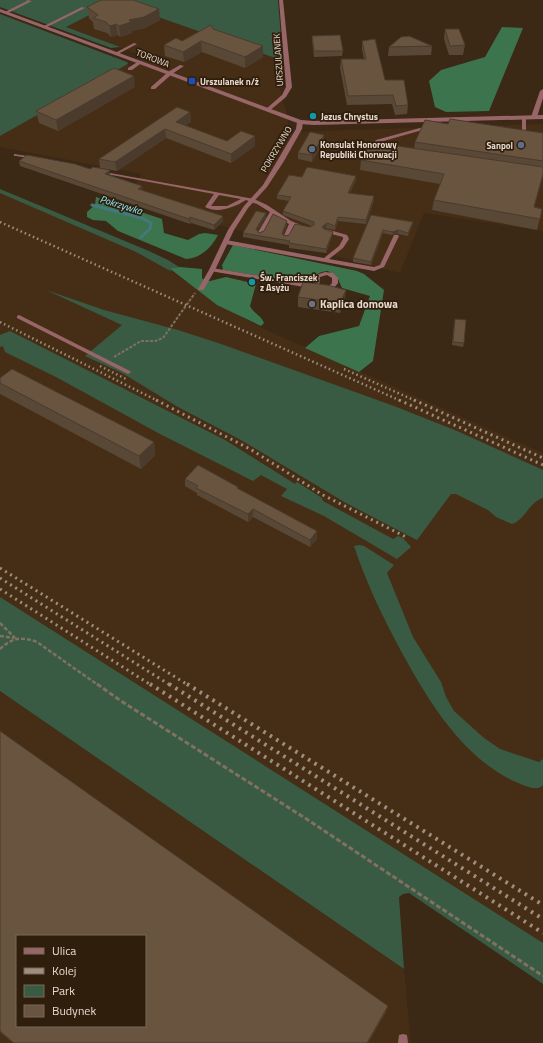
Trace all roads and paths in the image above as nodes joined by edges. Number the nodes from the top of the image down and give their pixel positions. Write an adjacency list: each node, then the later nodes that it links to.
1 (30, 0): 5 (lane)
2 (281, 0): 15 (street, URSZULANEK)
3 (83, 8): 6 (lane)
4 (0, 10): 5 (street, TOROWA)
5 (7, 12): 6 (street, TOROWA)
6 (46, 26): 8 (street, TOROWA)
7 (135, 44): 8 (lane)
8 (117, 54): 9 (street, TOROWA)
9 (141, 62): 11 (lane); 12 (street, TOROWA)
10 (182, 66): 12 (lane)
11 (130, 69)
12 (170, 73): 13 (lane); 15 (street, TOROWA)
13 (153, 88)
14 (543, 91): 17 (street)
15 (268, 110): 19 (street, TOROWA)
16 (524, 117): 17 (street, POKRZYWNO); 19 (street, POKRZYWNO); 21 (lane)
17 (534, 117): 18 (street, POKRZYWNO)
18 (543, 117)
19 (300, 122): 28 (street, POKRZYWNO)
20 (439, 126): 22 (lane)
21 (518, 138)
22 (381, 150)
23 (16, 155): 24 (lane)
24 (39, 159)
25 (99, 171): 26 (lane)
26 (217, 194): 27 (lane); 27 (lane)
27 (245, 199): 28 (lane)
28 (252, 200): 29 (lane); 36 (street, POKRZYWNO)
29 (272, 213): 30 (lane); 33 (lane)
30 (292, 224): 31 (lane); 35 (lane)
31 (310, 228)
32 (326, 231): 37 (lane)
33 (260, 234)
34 (396, 236): 37 (lane)
35 (286, 238)
36 (226, 242): 37 (lane); 38 (street, POKRZYWNO)
37 (325, 260)
38 (212, 270): 39 (lane); 40 (street, POKRZYWNO)
39 (317, 286)
40 (199, 290): 42 (path)
41 (19, 317): 42 (lane)
42 (106, 361): 43 (lane)
43 (128, 372)
44 (0, 623): 46 (path)
45 (0, 636): 46 (path)
46 (15, 638): 47 (path); 48 (path)
47 (0, 649)
48 (543, 976)

